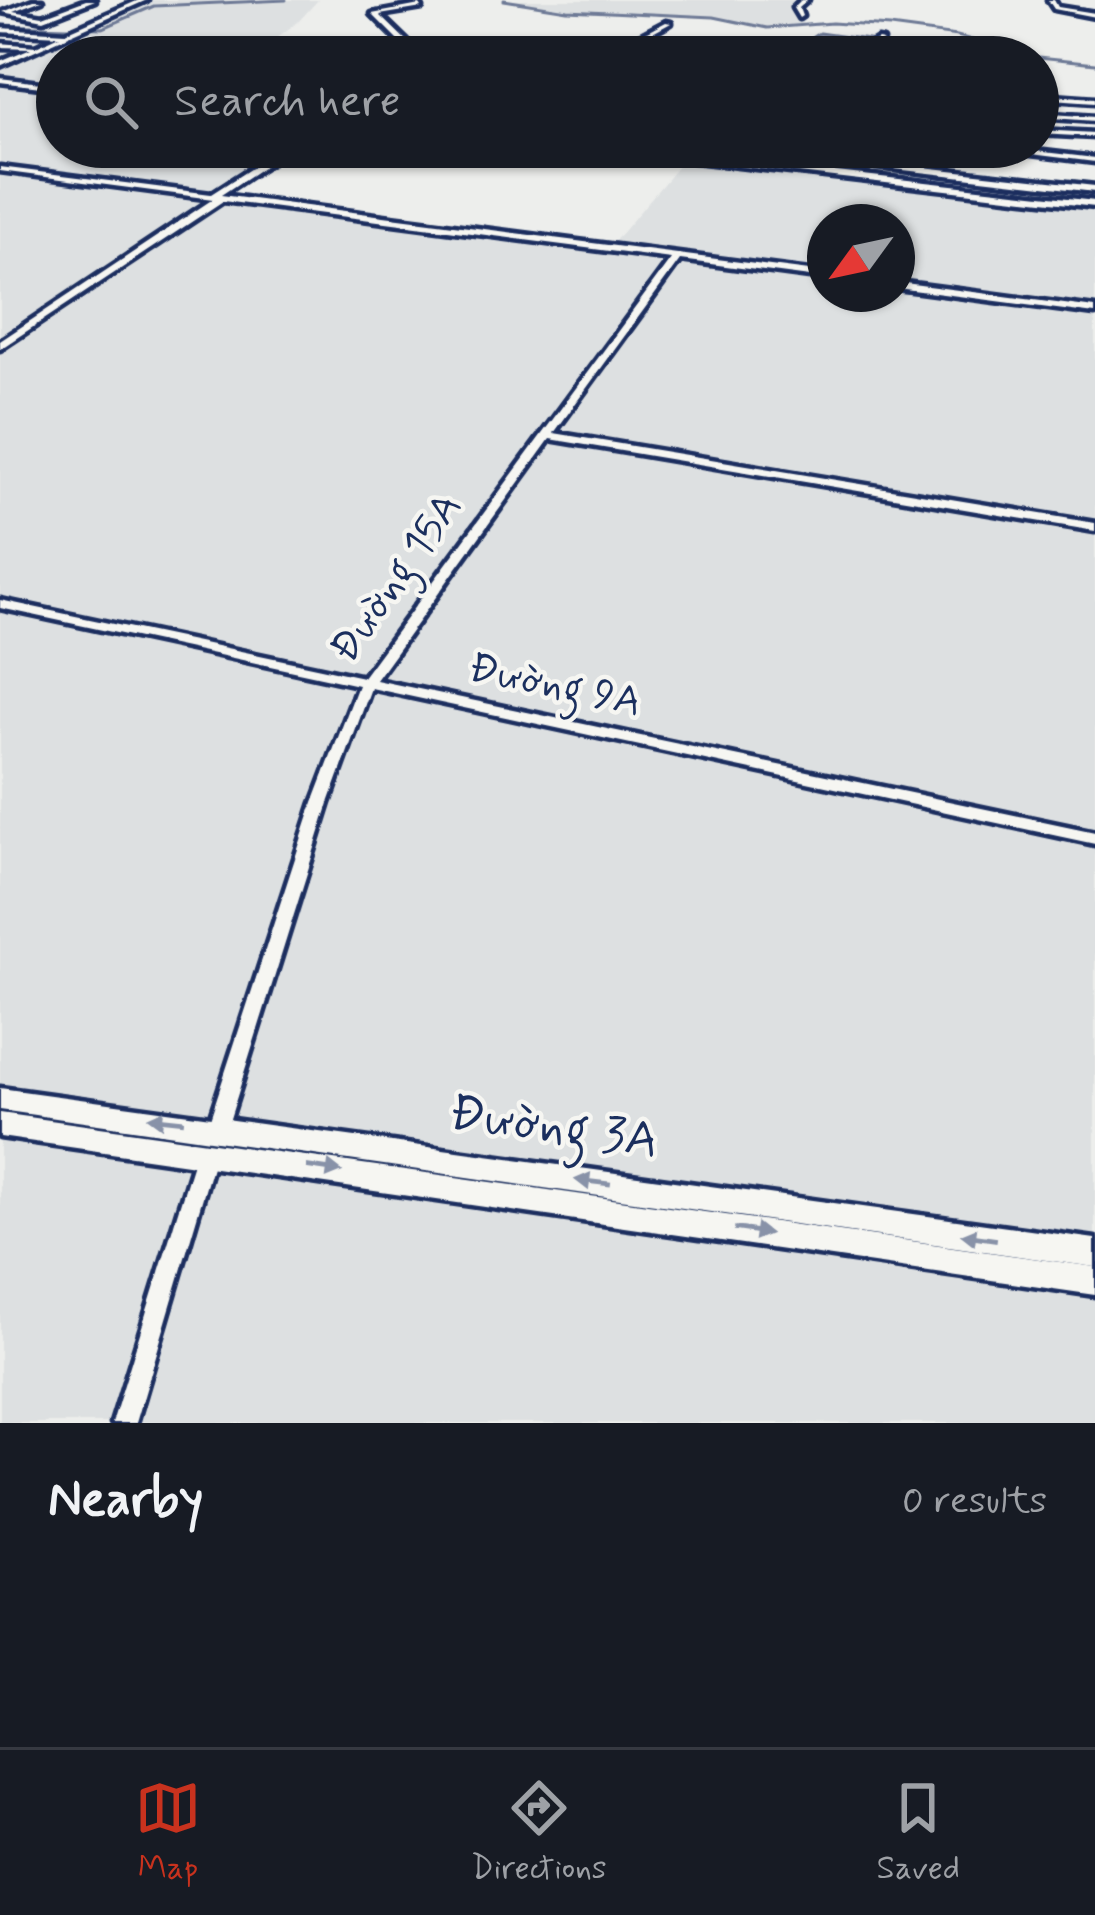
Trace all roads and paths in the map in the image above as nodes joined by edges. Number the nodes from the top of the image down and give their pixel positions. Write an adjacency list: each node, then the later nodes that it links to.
1 (25, 0): 9 (street)
2 (39, 0): 3 (street)
3 (92, 0)
4 (107, 0): 7 (street)
5 (805, 0): 11 (street)
6 (1051, 0): 10 (street)
7 (140, 2): 13 (street)
8 (420, 7): 17 (street)
9 (0, 11): 13 (street)
10 (1095, 15)
11 (799, 16)
12 (668, 22): 18 (street)
13 (83, 26): 15 (street)
14 (0, 30): 15 (street)
15 (69, 33): 16 (street)
16 (62, 36)
17 (398, 36)
18 (643, 36)
19 (0, 45): 20 (street)
20 (36, 46)
21 (36, 47): 22 (street)
22 (0, 64)
23 (0, 80): 24 (street)
24 (36, 84)
25 (1059, 97): 26 (street)
26 (1095, 100)
27 (1095, 119): 28 (street)
28 (1059, 123)
29 (1059, 129): 30 (street)
30 (1095, 135)
31 (1059, 156): 32 (street)
32 (1095, 160)
33 (258, 168): 43 (street)
34 (775, 168): 44 (street)
35 (878, 168): 39 (street)
36 (897, 168): 39 (street)
37 (994, 168): 40 (street)
38 (0, 169): 43 (street)
39 (895, 171): 40 (street)
40 (989, 177): 41 (street)
41 (1070, 186): 42 (street); 44 (street)
42 (1095, 189)
43 (216, 197): 46 (street); 50 (street)
44 (1065, 201): 45 (street)
45 (1095, 204)
46 (677, 256): 47 (street); 51 (street, Đường 15A)
47 (807, 274)
48 (915, 287): 49 (street)
49 (1095, 311)
50 (0, 346)
51 (550, 436): 52 (street); 54 (street, Đường 15A)
52 (1095, 527)
53 (0, 604): 54 (street, Đường 9A)
54 (365, 682): 55 (street, Đường 9A); 58 (street, Đường 15A)
55 (1095, 838)
56 (0, 1099): 58 (street, Đường 3A, one-way to 56)
57 (0, 1125): 58 (street, Đường 3A)
58 (212, 1139): 59 (street, Đường 3A, one-way to 58); 60 (street, Đường 3A, one-way to 60); 61 (street, Đường 15A)
59 (1095, 1253)
60 (1095, 1280)
61 (124, 1423)

